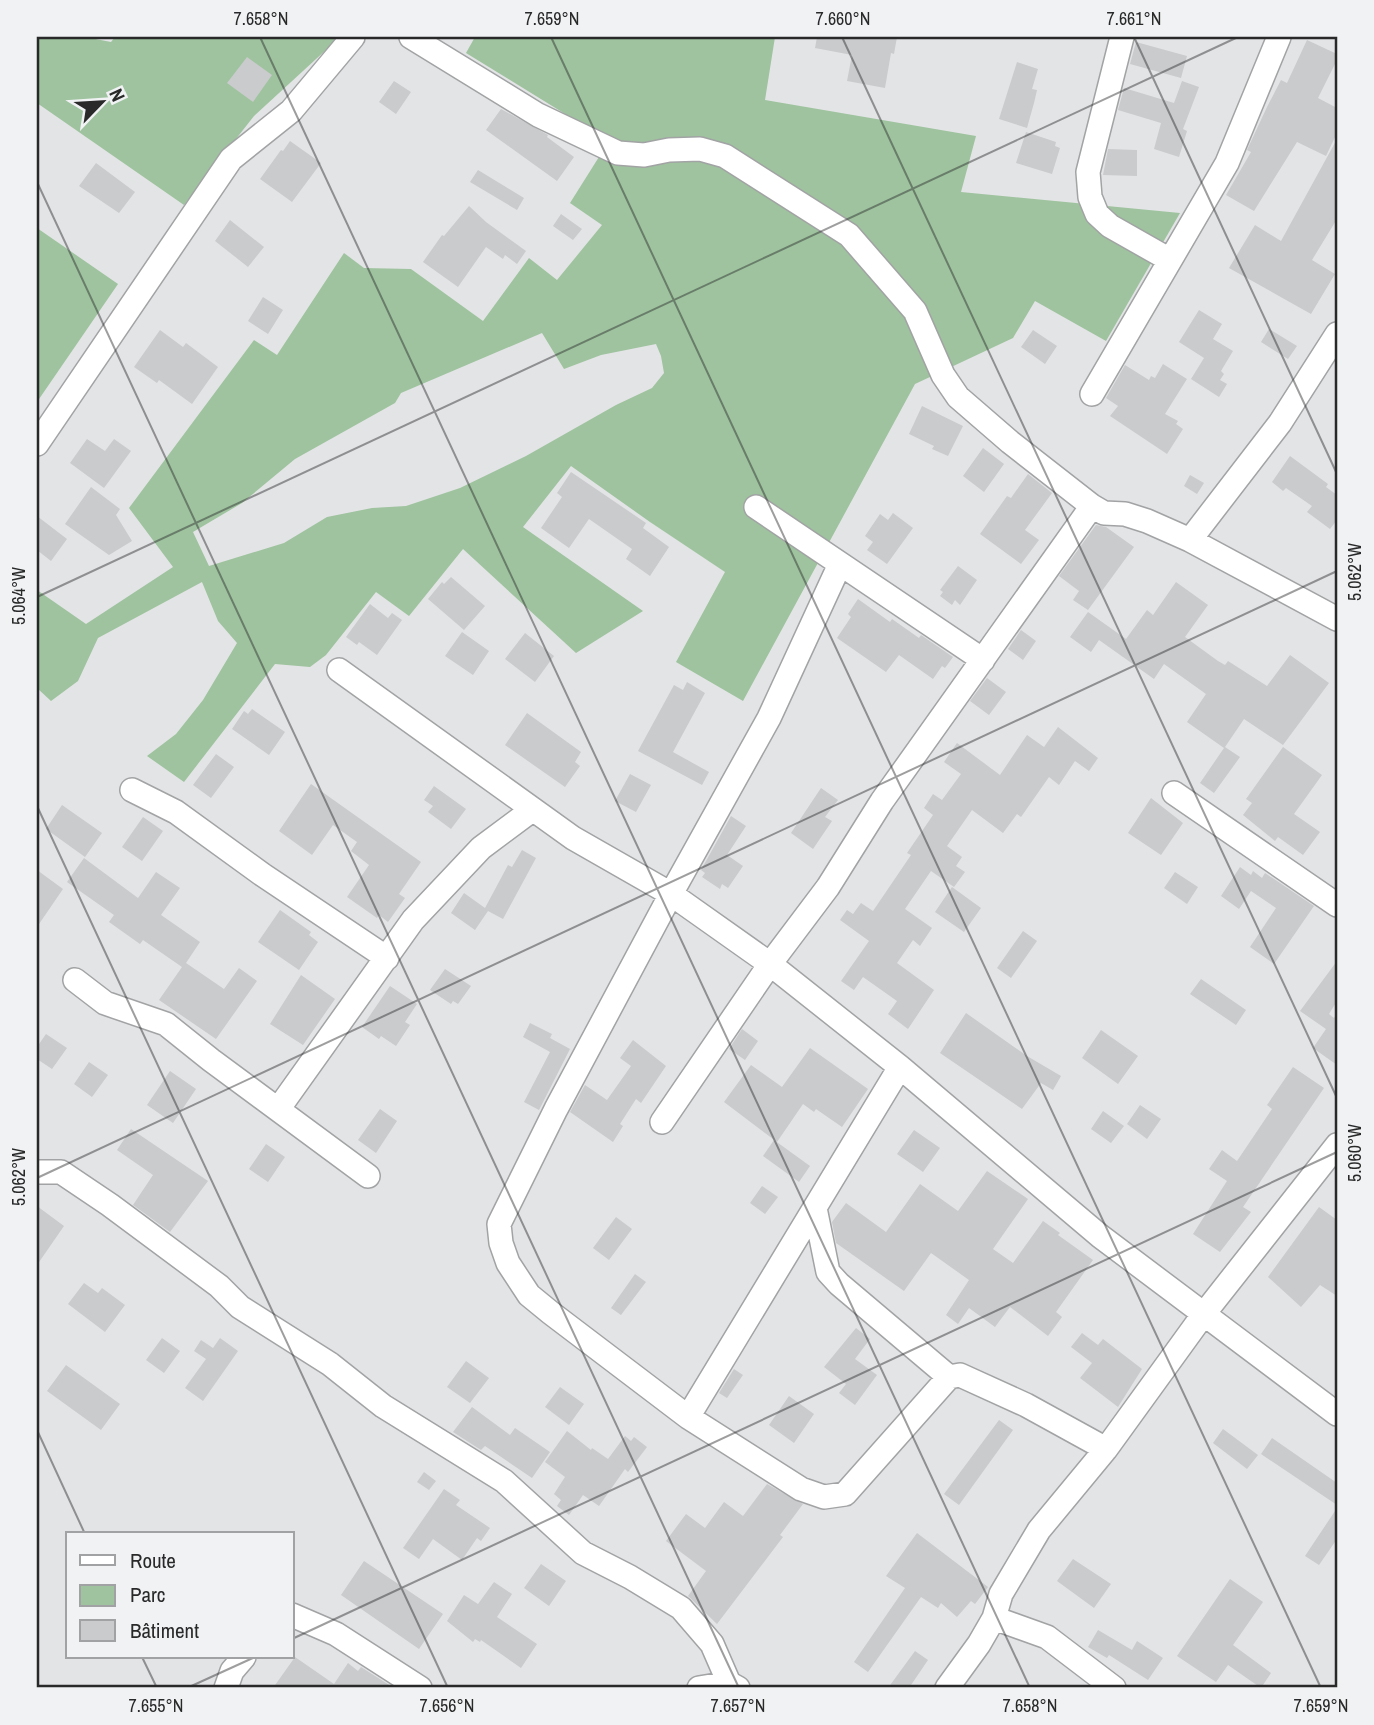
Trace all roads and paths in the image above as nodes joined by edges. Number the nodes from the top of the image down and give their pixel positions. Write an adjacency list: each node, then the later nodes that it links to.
1 (353, 37): 8 (street)
2 (411, 37): 9 (street)
3 (1122, 37): 5 (street)
4 (1272, 38): 5 (street)
5 (1170, 260): 7 (street)
6 (1337, 334): 11 (street)
7 (1092, 394)
8 (37, 444)
9 (1092, 506): 11 (street); 14 (street)
10 (755, 507): 12 (street)
11 (1190, 540): 13 (street)
12 (840, 564): 14 (street); 19 (street)
13 (1337, 619)
14 (983, 660): 22 (street)
15 (339, 670): 18 (street)
16 (132, 790): 21 (street)
17 (1174, 793): 20 (street)
18 (532, 810): 19 (street); 21 (street)
19 (671, 894): 22 (street); 34 (street)
20 (1337, 905)
21 (387, 958): 25 (street)
22 (770, 964): 24 (street); 26 (street)
23 (75, 980): 25 (street)
24 (900, 1067): 30 (street); 31 (street)
25 (279, 1108): 29 (street)
26 (662, 1122)
27 (1337, 1147): 31 (street)
28 (37, 1172): 39 (street)
29 (368, 1176)
30 (815, 1208): 32 (street); 34 (street)
31 (1203, 1315): 33 (street); 35 (street)
32 (949, 1377): 34 (street); 35 (street)
33 (1337, 1414)
34 (688, 1418)
35 (1105, 1449): 37 (street)
36 (294, 1616): 41 (street)
37 (994, 1618): 43 (street); 44 (street)
38 (243, 1658): 40 (street)
39 (734, 1686): 42 (street)
40 (226, 1688)
41 (420, 1688)
42 (699, 1688)
43 (947, 1688)
44 (1114, 1688)

